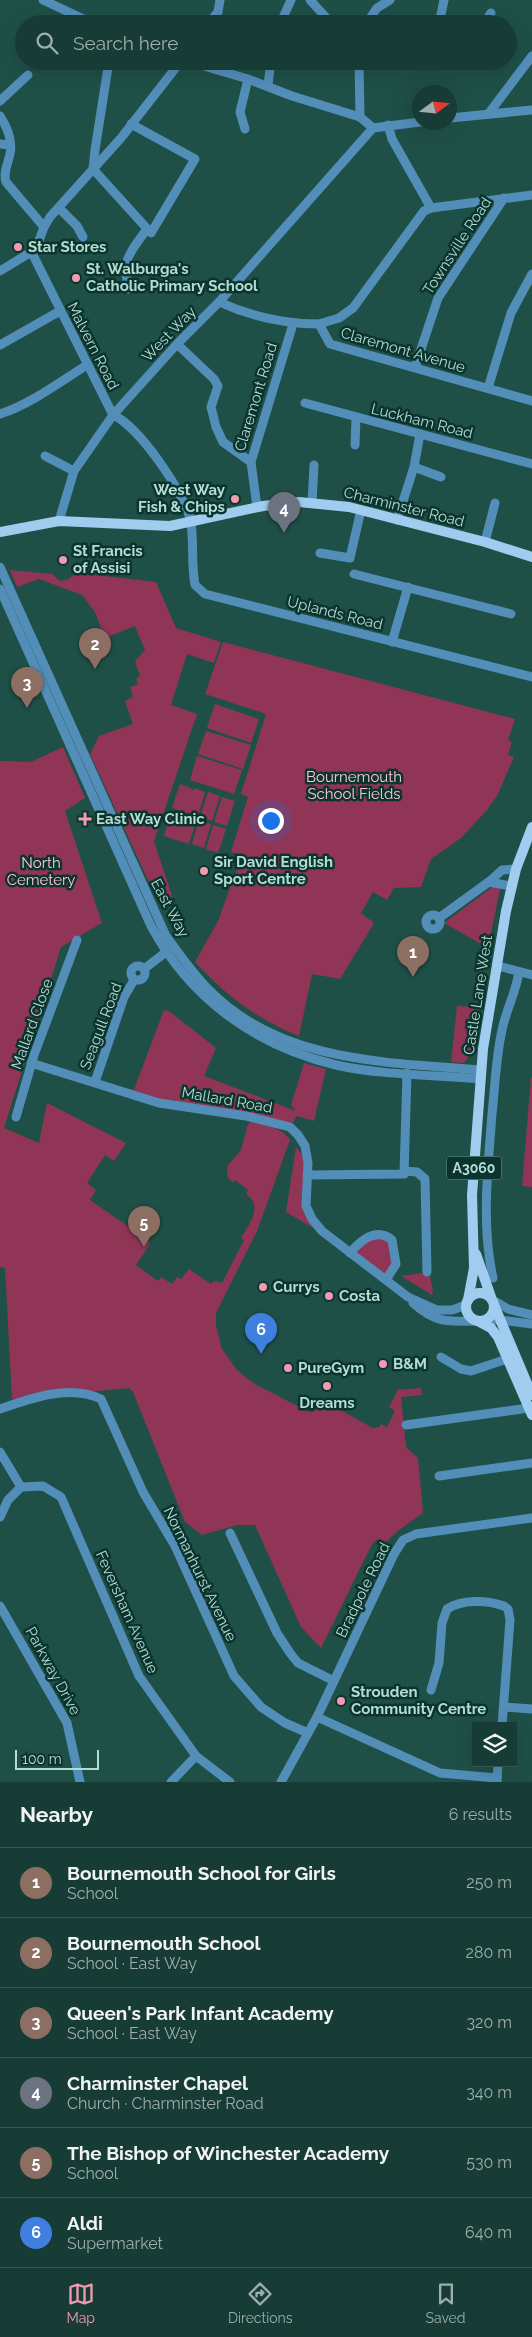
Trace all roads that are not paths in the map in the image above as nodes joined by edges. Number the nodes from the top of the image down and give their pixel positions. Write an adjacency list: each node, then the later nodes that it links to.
1 (43, 0): 7 (street)
2 (220, 0): 8 (street)
3 (290, 0): 9 (street)
4 (310, 0): 10 (street)
5 (390, 0): 11 (street)
6 (444, 0): 12 (street)
7 (75, 15)
8 (216, 15)
9 (284, 15)
10 (324, 15)
11 (372, 15)
12 (441, 15)
13 (532, 56): 24 (street)
14 (108, 70): 35 (street)
15 (174, 70): 29 (street)
16 (218, 70): 20 (street)
17 (270, 70): 21 (street)
18 (359, 70): 26 (street)
19 (28, 75): 22 (street)
20 (248, 79): 21 (street); 32 (street)
21 (268, 85): 26 (street)
22 (0, 101)
23 (532, 110): 24 (street)
24 (489, 113): 27 (street)
25 (0, 116): 34 (street)
26 (360, 117): 31 (street)
27 (457, 117)
28 (412, 123): 30 (street)
29 (131, 124): 35 (street); 42 (street)
30 (388, 125): 31 (street); 40 (street)
31 (372, 128): 48 (street, West Way)
32 (245, 129)
33 (0, 144): 34 (street)
34 (10, 145): 36 (street)
35 (93, 169): 39 (street); 42 (street)
36 (2, 180): 41 (street)
37 (532, 195): 38 (street)
38 (504, 198): 40 (street); 55 (street, Townsville Road)
39 (59, 208): 41 (street); 43 (street)
40 (431, 208): 51 (street)
41 (44, 226): 44 (street)
42 (147, 229): 47 (street)
43 (83, 232)
44 (32, 253): 45 (street); 49 (street, Malvern Road)
45 (0, 271)
46 (532, 274): 56 (street)
47 (129, 289)
48 (219, 302): 50 (street); 52 (street, West Way)
49 (60, 311): 53 (street); 54 (street, Malvern Road)
50 (293, 324): 51 (street); 65 (street, Claremont Road)
51 (319, 324): 55 (street, Claremont Avenue)
52 (176, 344): 60 (street, West Way); 65 (street)
53 (0, 346)
54 (87, 365): 59 (street); 60 (street, Malvern Road)
55 (415, 367): 56 (street, Claremont Avenue)
56 (488, 388): 57 (street, Claremont Avenue)
57 (532, 401)
58 (306, 403): 61 (street, Luckham Road)
59 (0, 414)
60 (113, 415): 69 (street, West Way); 77 (street, Malvern Road)
61 (356, 418): 62 (street, Luckham Road); 63 (street)
62 (420, 434): 66 (street, Luckham Road); 68 (street)
63 (355, 445)
64 (45, 456): 69 (street)
65 (251, 462): 73 (street, Claremont Road)
66 (532, 464)
67 (314, 465): 71 (street)
68 (414, 467): 70 (street); 75 (street)
69 (74, 471): 76 (street, West Way)
70 (441, 477)
71 (312, 503): 73 (main road, Charminster Road); 74 (main road, Charminster Road)
72 (495, 503): 79 (street)
73 (257, 508): 77 (main road, Charminster Road)
74 (361, 510): 75 (main road, Charminster Road); 80 (street)
75 (396, 520): 79 (main road, Charminster Road)
76 (59, 521): 77 (main road, Charminster Road); 78 (main road, Charminster Road)
77 (191, 522): 87 (street, Uplands Road)
78 (0, 532)
79 (485, 542): 81 (main road, Charminster Road)
80 (320, 553)
81 (532, 557)
82 (0, 567): 101 (street, East Way)
83 (354, 574): 84 (street)
84 (408, 586): 86 (street); 87 (street)
85 (0, 589): 95 (street, East Way)
86 (511, 614)
87 (392, 642): 88 (street, Uplands Road)
88 (532, 677)
89 (532, 827): 90 (main road, Castle Lane West / A3060)
90 (516, 869): 91 (street); 92 (main road, Castle Lane West / A3060)
91 (489, 882): 92 (street); 93 (street)
92 (511, 886): 96 (main road, Castle Lane West / A3060)
93 (438, 918)
94 (77, 940): 99 (street, Mallard Close)
95 (166, 952): 100 (street, East Way); 102 (street, Seagull Road)
96 (498, 966): 97 (street); 101 (main road, Castle Lane West / A3060)
97 (519, 972): 98 (street); 106 (street, Castle Lane West)
98 (532, 975)
99 (31, 1063): 102 (street, Mallard Road); 103 (street, Mallard Close)
100 (407, 1073): 101 (street, East Way); 104 (street)
101 (481, 1075): 105 (main road, Castle Lane West / A3060)
102 (94, 1082): 107 (street, Mallard Road)
103 (16, 1117)
104 (404, 1171): 107 (street); 110 (street)
105 (474, 1171): 106 (street); 108 (main road, Castle Lane West / A3060)
106 (488, 1173): 111 (street, Castle Lane West)
107 (307, 1175): 109 (street, Mallard Road)
108 (473, 1244): 114 (main road, Castle Lane West / A3060); 115 (main road, Castle Lane West / A3060)
109 (350, 1253): 112 (street, Mallard Road); 112 (street)
110 (427, 1272)
111 (493, 1278)
112 (386, 1280): 113 (street, Mallard Road)
113 (408, 1297): 115 (street, Mallard Road); 118 (street, Mallard Road)
114 (493, 1301): 115 (main road); 116 (street); 117 (main road, Castle Lane West / A3060); 118 (main road)
115 (467, 1302): 118 (main road)
116 (532, 1315)
117 (500, 1320): 118 (street, Mallard Road); 119 (street, Mallard Road); 121 (main road, Castle Lane West / A3060)
118 (479, 1321): 123 (main road)
119 (521, 1323): 120 (street, Mallard Road); 121 (street)
120 (532, 1324)
121 (506, 1333): 124 (main road, Castle Lane West / A3060)
122 (447, 1356): 123 (street)
123 (507, 1359): 126 (main road)
124 (532, 1395)
125 (0, 1409): 142 (street, Normanhurst Avenue)
126 (531, 1411): 127 (street)
127 (406, 1425)
128 (0, 1452): 131 (street)
129 (532, 1463): 130 (street)
130 (439, 1476)
131 (21, 1487): 132 (street); 143 (street, Feversham Avenue)
132 (0, 1517)
133 (532, 1518): 136 (street, Bradpole Road)
134 (230, 1533): 136 (street)
135 (0, 1606): 146 (street, Parkway Drive)
136 (334, 1681): 140 (street, Bradpole Road)
137 (430, 1690): 138 (street)
138 (505, 1707): 139 (street); 141 (street)
139 (532, 1708)
140 (317, 1717): 142 (street, Bradpole Road); 145 (street)
141 (503, 1722)
142 (308, 1733): 149 (street, Bradpole Road)
143 (196, 1756): 147 (street); 148 (street, Feversham Avenue)
144 (498, 1767): 145 (street)
145 (497, 1780)
146 (80, 1782)
147 (171, 1782)
148 (230, 1782)
149 (282, 1782)

